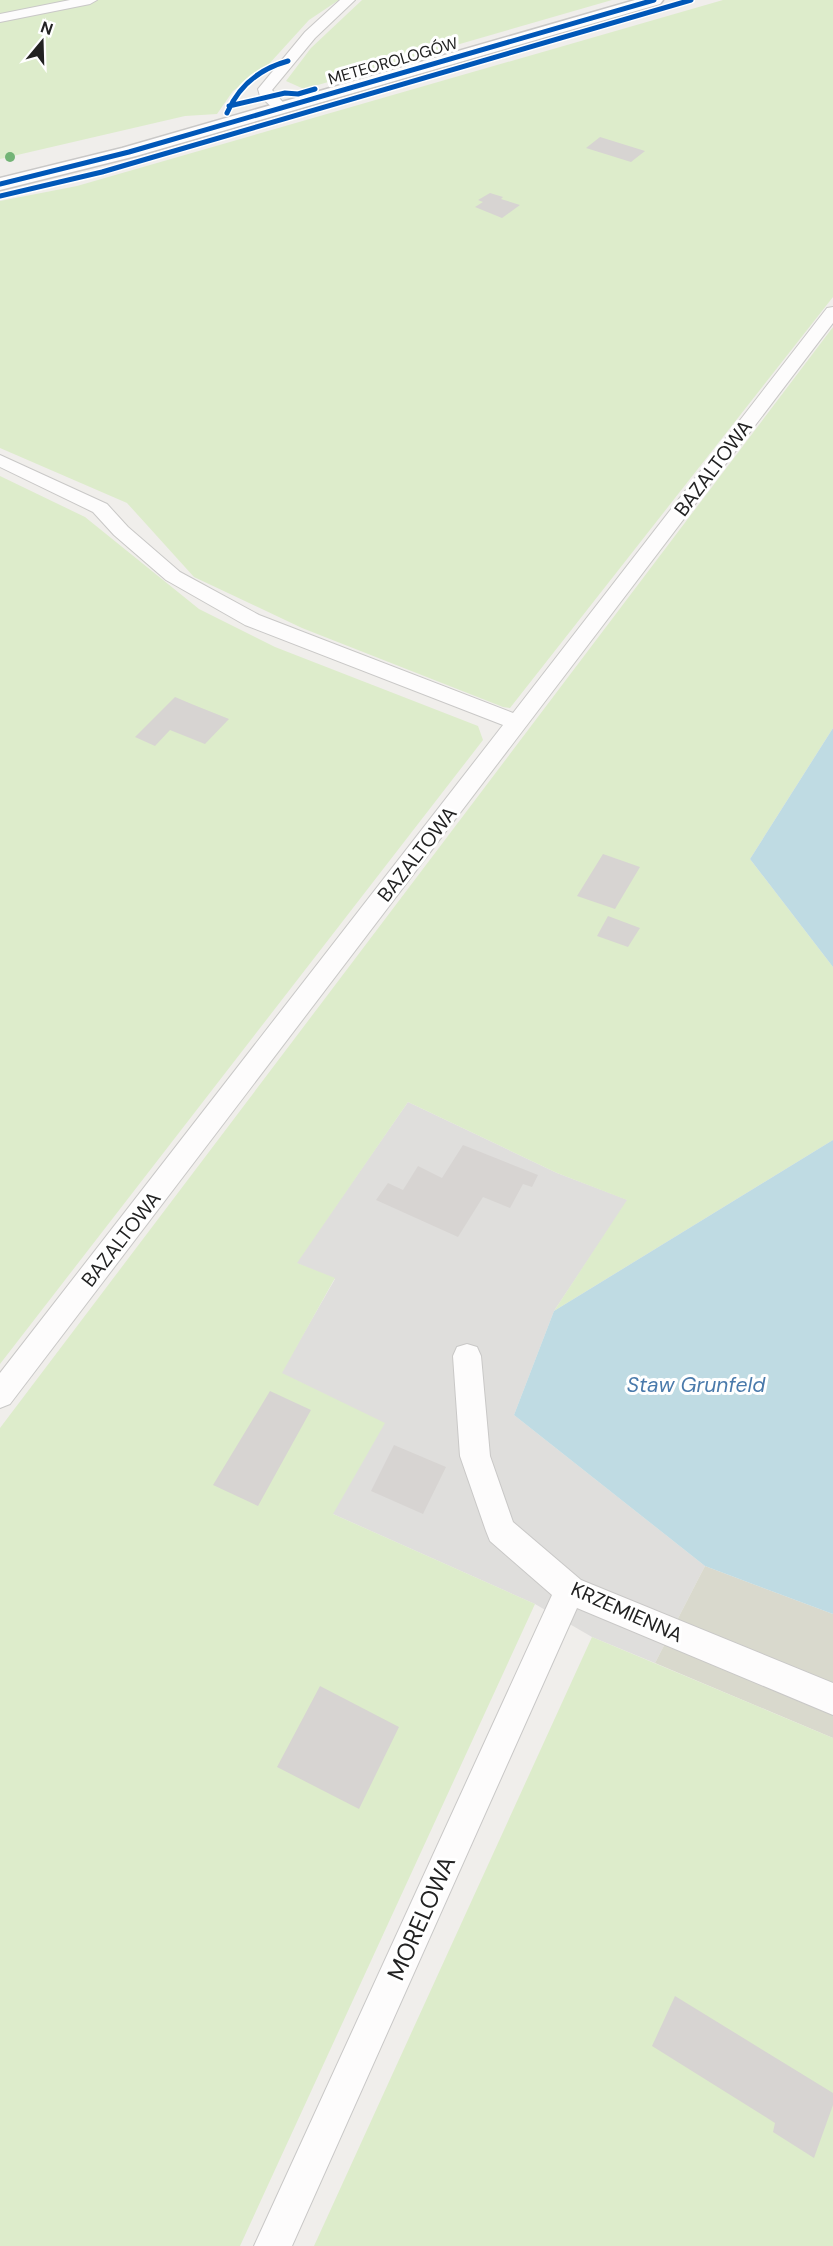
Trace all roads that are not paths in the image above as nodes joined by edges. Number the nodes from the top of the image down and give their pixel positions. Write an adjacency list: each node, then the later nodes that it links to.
1 (90, 0): 4 (lane)
2 (348, 0): 5 (lane)
3 (654, 0): 5 (street, METEOROLOGÓW)
4 (0, 18)
5 (282, 109): 6 (street, METEOROLOGÓW)
6 (0, 184)
7 (833, 312): 9 (lane, BAZALTOWA)
8 (0, 460): 9 (lane)
9 (518, 723): 11 (lane, BAZALTOWA)
10 (467, 1356): 12 (lane, KRZEMIENNA)
11 (0, 1395)
12 (570, 1590): 13 (lane, KRZEMIENNA); 14 (lane, MORELOWA)
13 (833, 1699)
14 (273, 2246)

